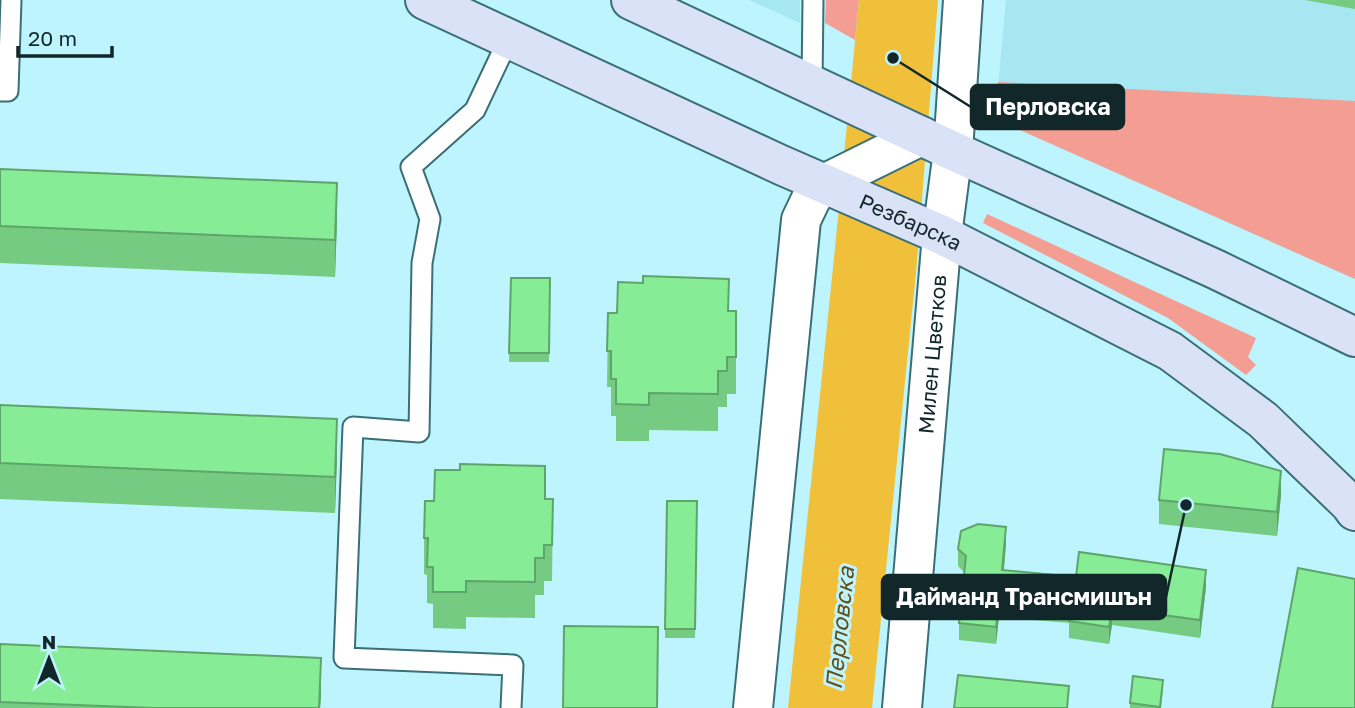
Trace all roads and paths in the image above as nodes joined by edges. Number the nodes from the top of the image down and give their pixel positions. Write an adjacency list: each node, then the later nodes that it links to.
1 (11, 0): 8 (lane)
2 (425, 0): 6 (street, Резбарска)
3 (631, 0): 7 (street)
4 (813, 0): 7 (lane)
5 (963, 0): 9 (street, Милен Цветков)
6 (509, 38): 10 (street, Резбарска); 14 (lane)
7 (812, 85): 9 (street)
8 (0, 91)
9 (937, 143): 10 (street); 11 (street, Милен Цветков); 12 (street)
10 (824, 184): 11 (street, Резбарска); 15 (street)
11 (942, 235): 13 (street, Резбарска); 16 (street, Милен Цветков)
12 (1355, 337)
13 (1355, 511)
14 (511, 708)
15 (753, 708)
16 (902, 708)

